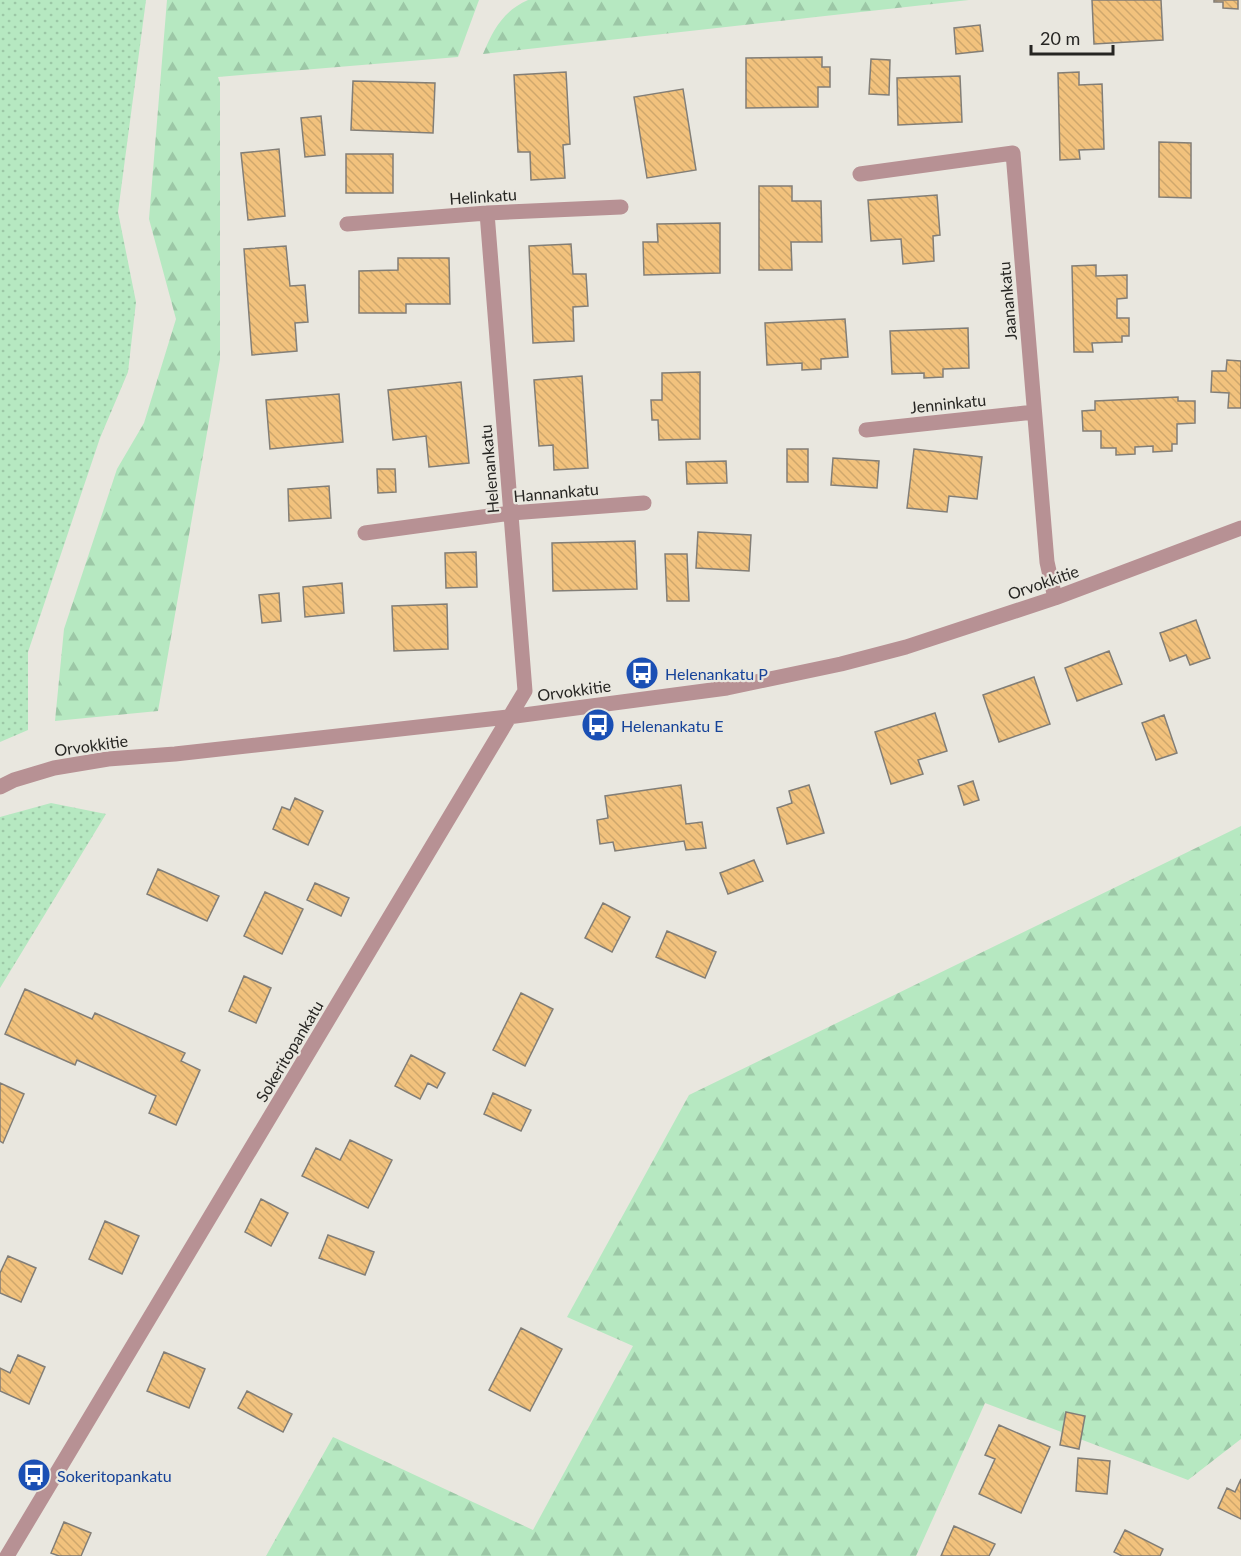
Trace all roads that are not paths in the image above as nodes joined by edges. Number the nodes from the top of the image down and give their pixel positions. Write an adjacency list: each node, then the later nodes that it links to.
1 (860, 174): 5 (street, Jaanankatu)
2 (621, 207): 3 (street, Helinkatu)
3 (487, 213): 4 (street, Helinkatu); 8 (street, Helenankatu)
4 (347, 224)
5 (1034, 412): 6 (street, Jenninkatu); 11 (street, Jaanankatu)
6 (866, 430)
7 (644, 502): 8 (street, Hannankatu)
8 (511, 513): 10 (street, Hannankatu); 12 (street, Helenankatu)
9 (1241, 528): 11 (street, Orvokkitie)
10 (364, 533)
11 (1055, 598): 12 (street, Orvokkitie)
12 (508, 717): 13 (street, Orvokkitie); 14 (street, Sokeritopankatu)
13 (0, 787)
14 (7, 1556)

